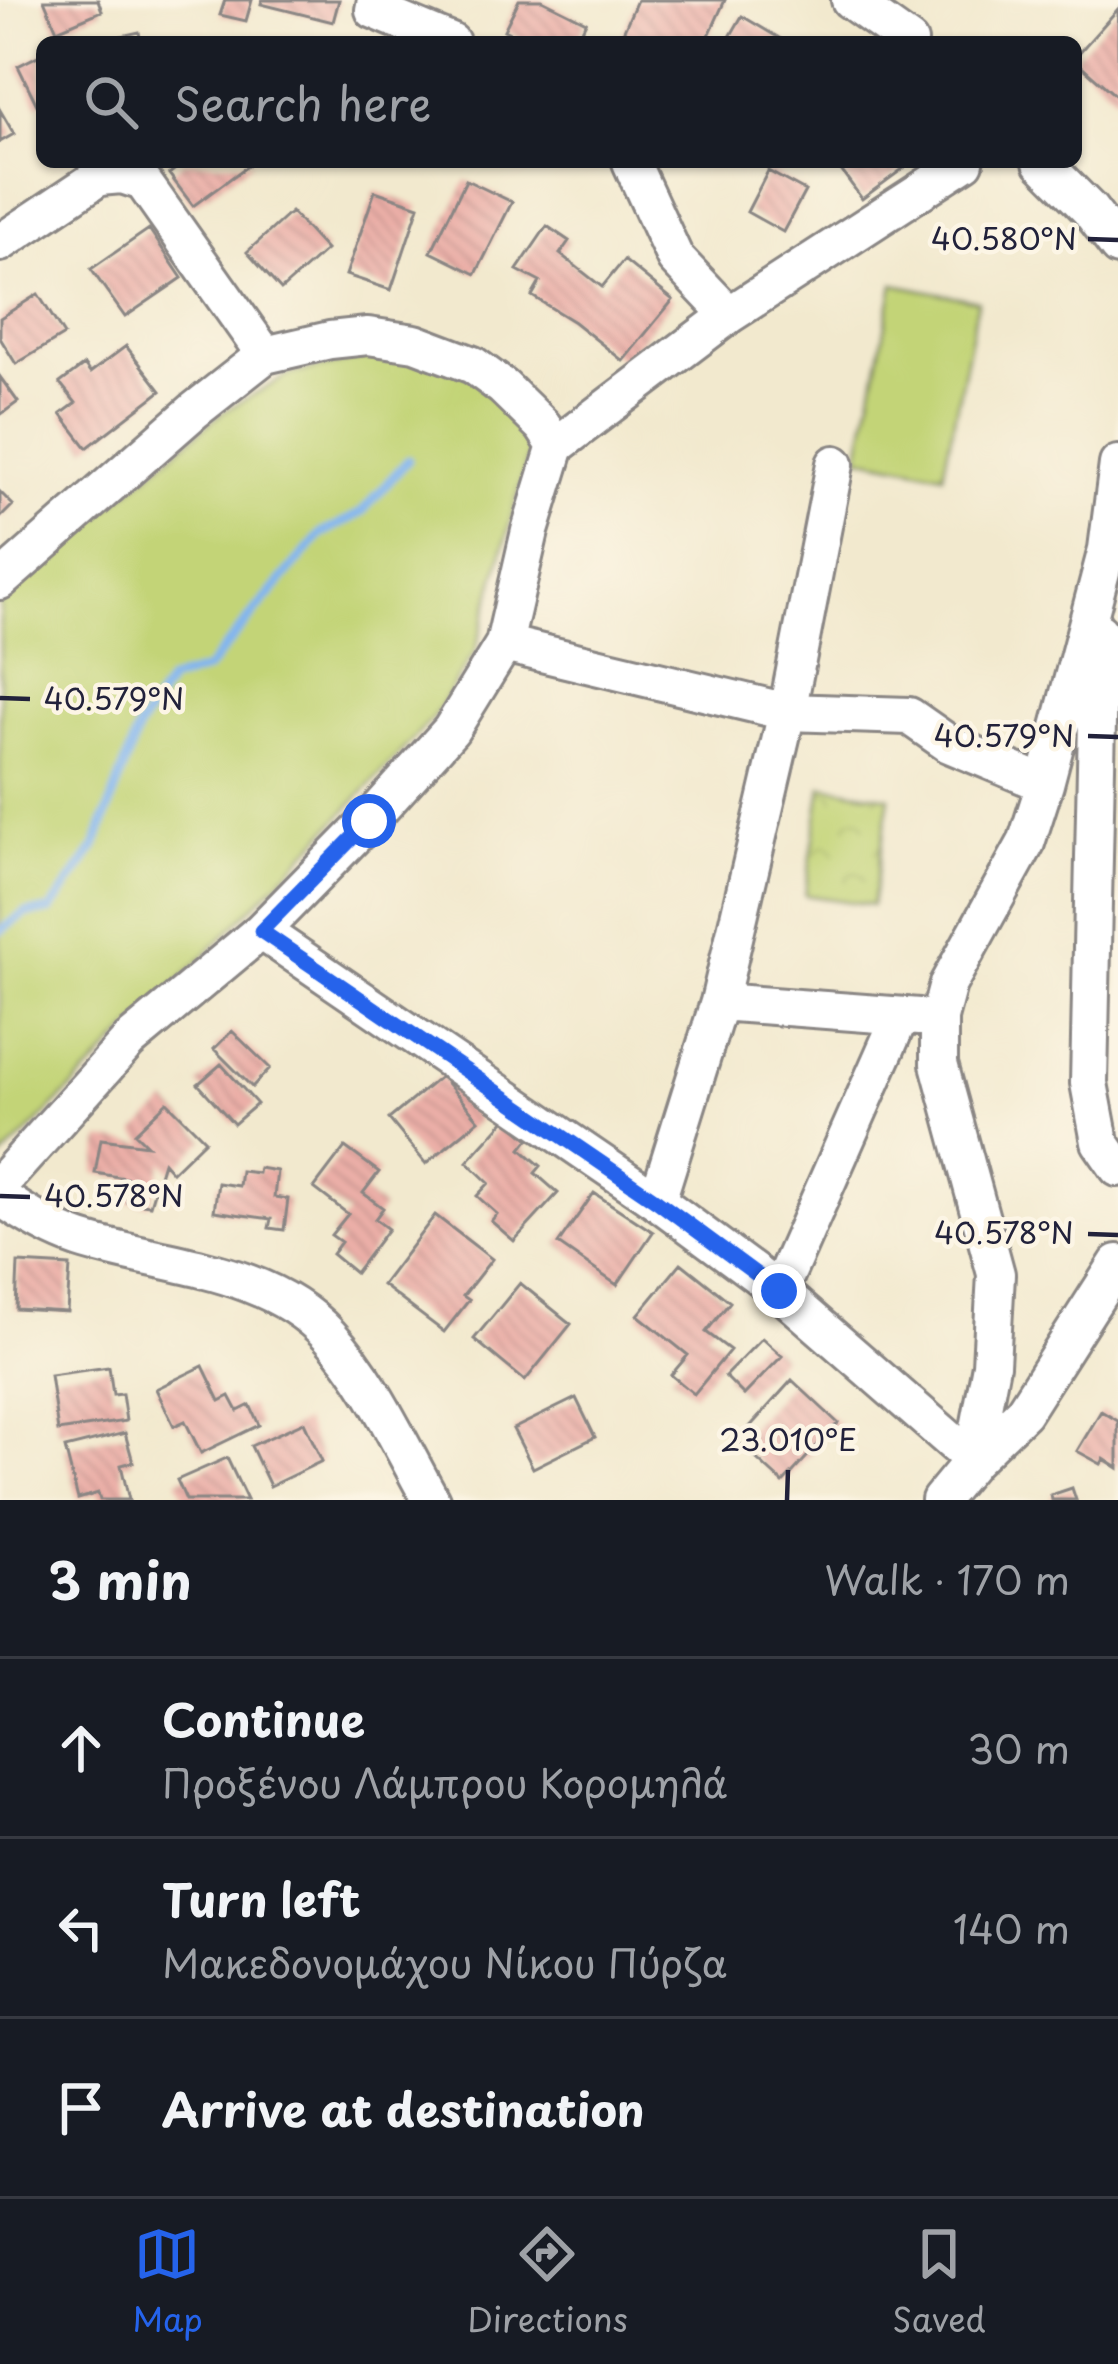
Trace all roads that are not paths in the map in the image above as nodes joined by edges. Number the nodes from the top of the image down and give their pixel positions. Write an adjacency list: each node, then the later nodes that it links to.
1 (376, 0): 3 (street)
2 (850, 0): 4 (street)
3 (437, 36)
4 (901, 36)
5 (634, 168): 10 (street)
6 (956, 168): 10 (street)
7 (1048, 168): 9 (street)
8 (0, 243): 11 (street)
9 (1118, 247)
10 (729, 315): 12 (street)
11 (265, 355): 12 (street); 16 (street)
12 (556, 446): 18 (street)
13 (835, 464): 19 (street)
14 (1118, 464): 15 (street)
15 (1113, 540): 17 (street)
16 (0, 581)
17 (1099, 585): 20 (street); 25 (street)
18 (504, 644): 19 (street); 21 (street)
19 (787, 712): 20 (street); 22 (street)
20 (1045, 784): 24 (street)
21 (261, 931): 26 (street); 28 (street)
22 (719, 1002): 23 (street); 28 (street)
23 (900, 1017): 24 (street); 30 (street)
24 (939, 1018): 31 (street)
25 (1118, 1168)
26 (0, 1184)
27 (0, 1197): 32 (street)
28 (657, 1201): 30 (street)
29 (1118, 1263): 31 (street)
30 (779, 1291): 31 (street)
31 (973, 1460): 33 (street)
32 (430, 1500)
33 (940, 1500)

